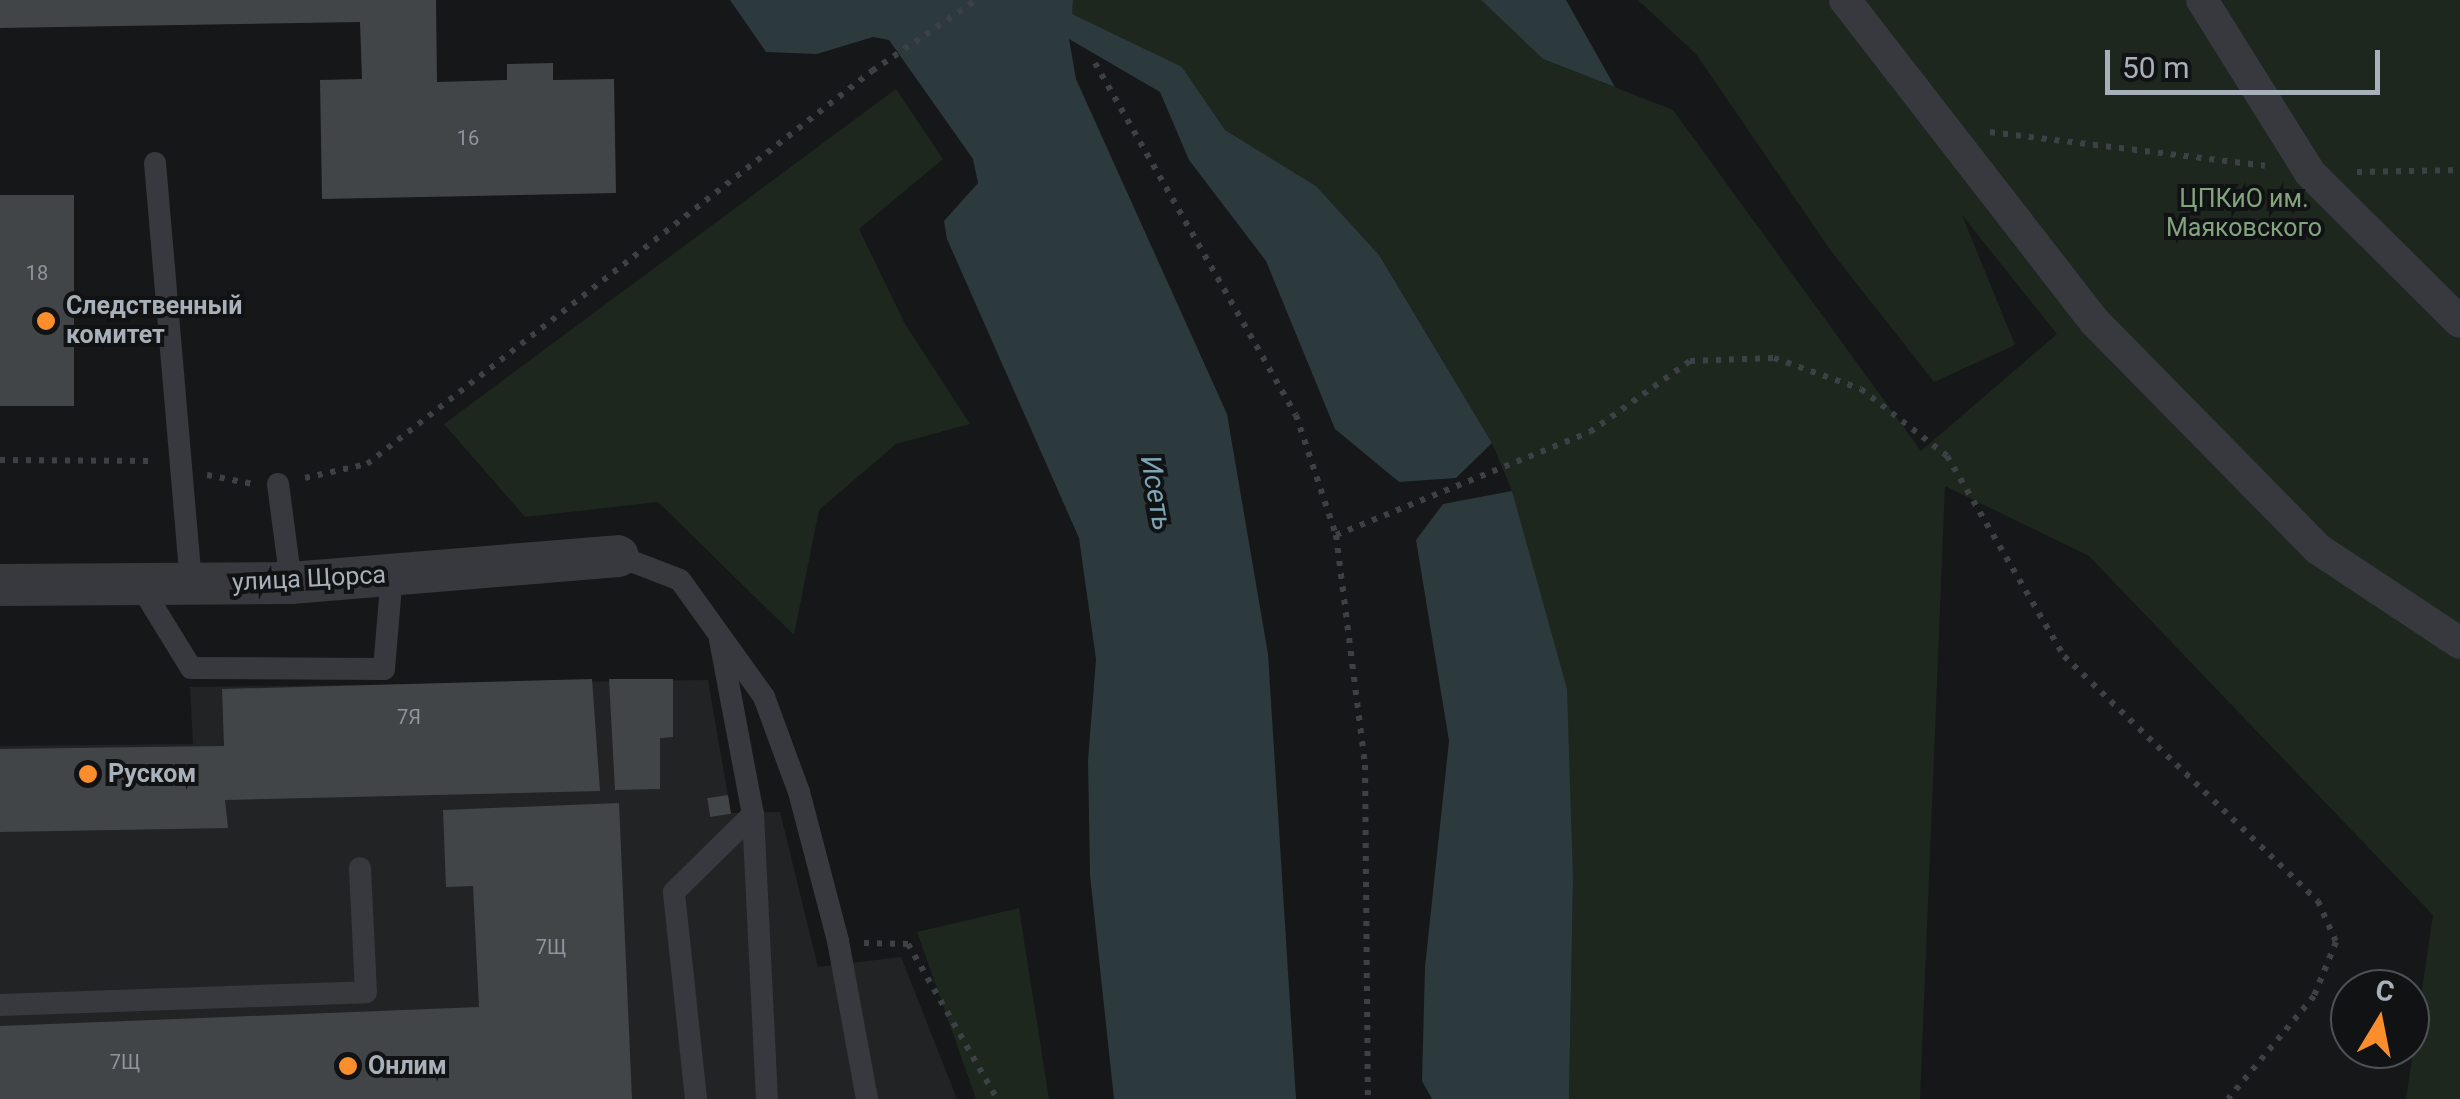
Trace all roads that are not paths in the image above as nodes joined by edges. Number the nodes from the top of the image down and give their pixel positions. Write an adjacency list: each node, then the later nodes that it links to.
1 (1845, 0): 13 (street)
2 (2202, 0): 4 (street)
3 (155, 162): 11 (lane)
4 (2460, 322)
5 (278, 484): 8 (lane)
6 (618, 556): 7 (street, улица Щорса); 12 (lane)
7 (392, 574): 8 (street, улица Щорса); 10 (lane)
8 (292, 583): 11 (street, улица Щорса)
9 (0, 584): 10 (street, улица Щорса)
10 (140, 585): 11 (street, улица Щорса)
11 (190, 585)
12 (717, 627): 14 (lane); 19 (lane)
13 (2460, 642)
14 (753, 814): 17 (lane); 18 (lane)
15 (360, 868): 16 (lane)
16 (0, 1005)
17 (696, 1099)
18 (767, 1099)
19 (867, 1099)

